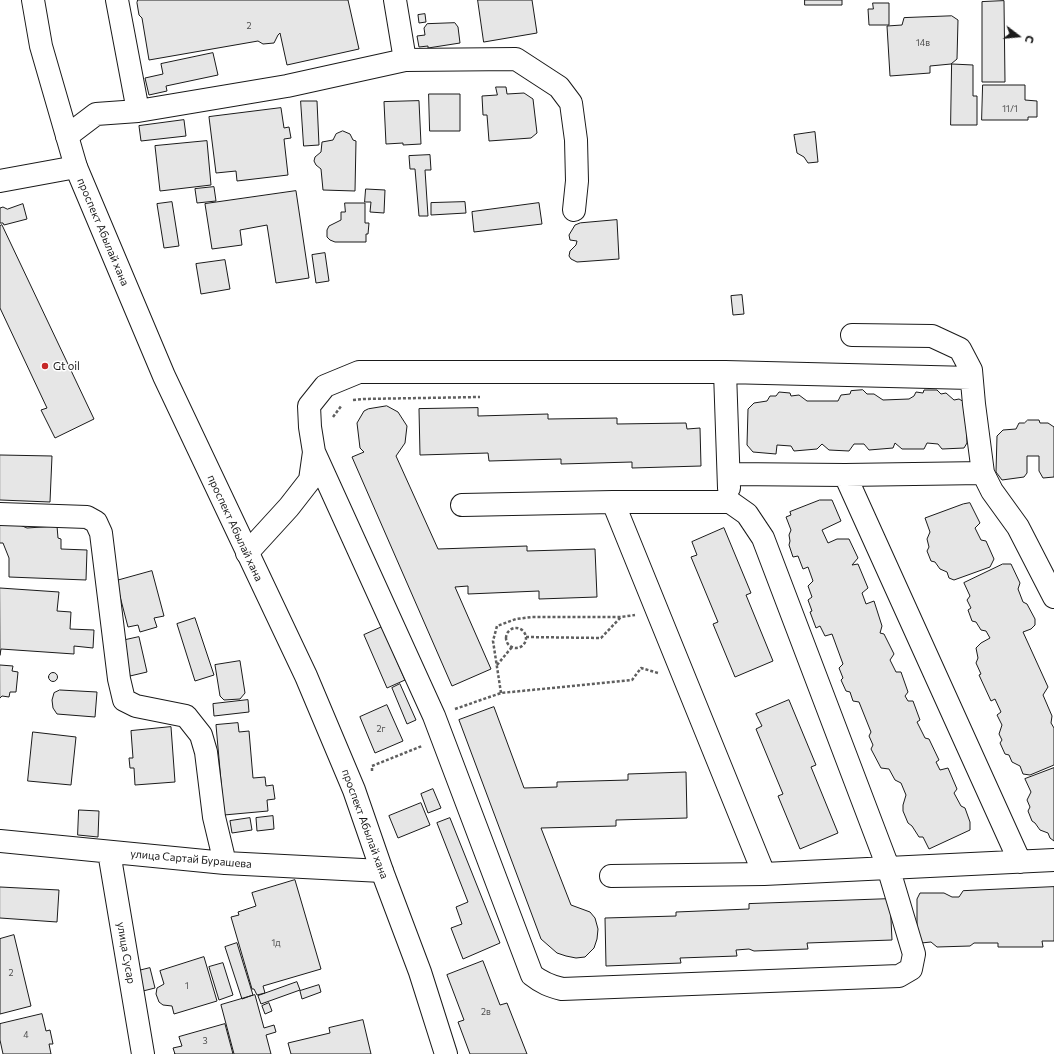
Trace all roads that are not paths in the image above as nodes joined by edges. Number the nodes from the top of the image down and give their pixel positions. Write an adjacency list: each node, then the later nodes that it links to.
1 (33, 0): 6 (street, проспект Абылай хана)
2 (117, 0): 5 (street)
3 (395, 0): 4 (street)
4 (405, 60): 5 (street); 9 (street)
5 (138, 111): 6 (street)
6 (68, 136): 7 (street, проспект Абылай хана)
7 (76, 167): 8 (street); 21 (street, проспект Абылай хана)
8 (0, 181)
9 (574, 210)
10 (852, 335): 12 (street)
11 (725, 372): 12 (street); 13 (street); 15 (street)
12 (971, 378): 14 (street)
13 (314, 452): 21 (street); 28 (street)
14 (983, 473): 16 (street); 22 (street)
15 (729, 474): 16 (street); 18 (street)
16 (845, 475): 26 (street)
17 (613, 502): 18 (street); 19 (street); 30 (street)
18 (730, 502): 28 (street)
19 (462, 505)
20 (0, 514): 27 (street)
21 (247, 553): 29 (street, проспект Абылай хана)
22 (1054, 597)
23 (0, 841): 24 (street, улица Сартай Бурашева)
24 (109, 852): 27 (street, улица Сартай Бурашева); 32 (street, улица Сусар)
25 (1054, 860): 26 (street)
26 (1020, 862): 28 (street)
27 (225, 863): 29 (street, улица Сартай Бурашева)
28 (888, 867): 30 (street)
29 (382, 871): 33 (street, проспект Абылай хана)
30 (764, 874): 31 (street)
31 (611, 876)
32 (143, 1054)
33 (446, 1054)

